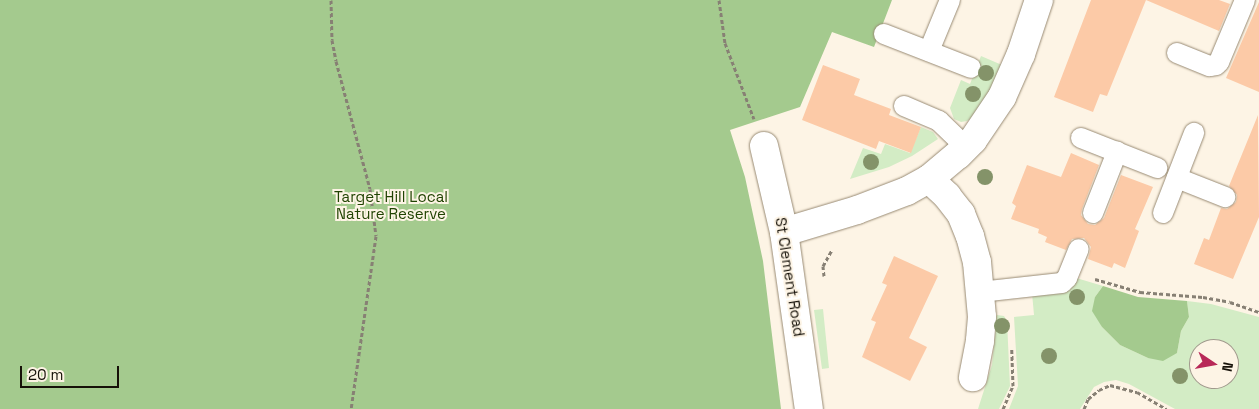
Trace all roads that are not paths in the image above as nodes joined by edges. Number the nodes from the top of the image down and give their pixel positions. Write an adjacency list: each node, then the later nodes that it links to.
1 (950, 0): 5 (lane)
2 (1039, 0): 12 (street)
3 (1245, 0): 6 (lane)
4 (884, 34): 5 (lane)
5 (930, 51): 7 (lane)
6 (1177, 53)
7 (971, 68)
8 (904, 106): 12 (lane)
9 (1194, 133): 15 (lane)
10 (1081, 138): 13 (lane)
11 (764, 146): 20 (street, St Clement Road)
12 (966, 147): 16 (street)
13 (1117, 152): 14 (lane); 18 (lane)
14 (1157, 168)
15 (1177, 178): 17 (lane); 19 (lane)
16 (929, 179): 20 (street); 22 (street)
17 (1225, 197)
18 (1093, 213)
19 (1163, 213)
20 (784, 232): 24 (street, St Clement Road)
21 (1079, 249): 22 (lane)
22 (980, 292): 23 (street)
23 (973, 377)
24 (809, 409)

